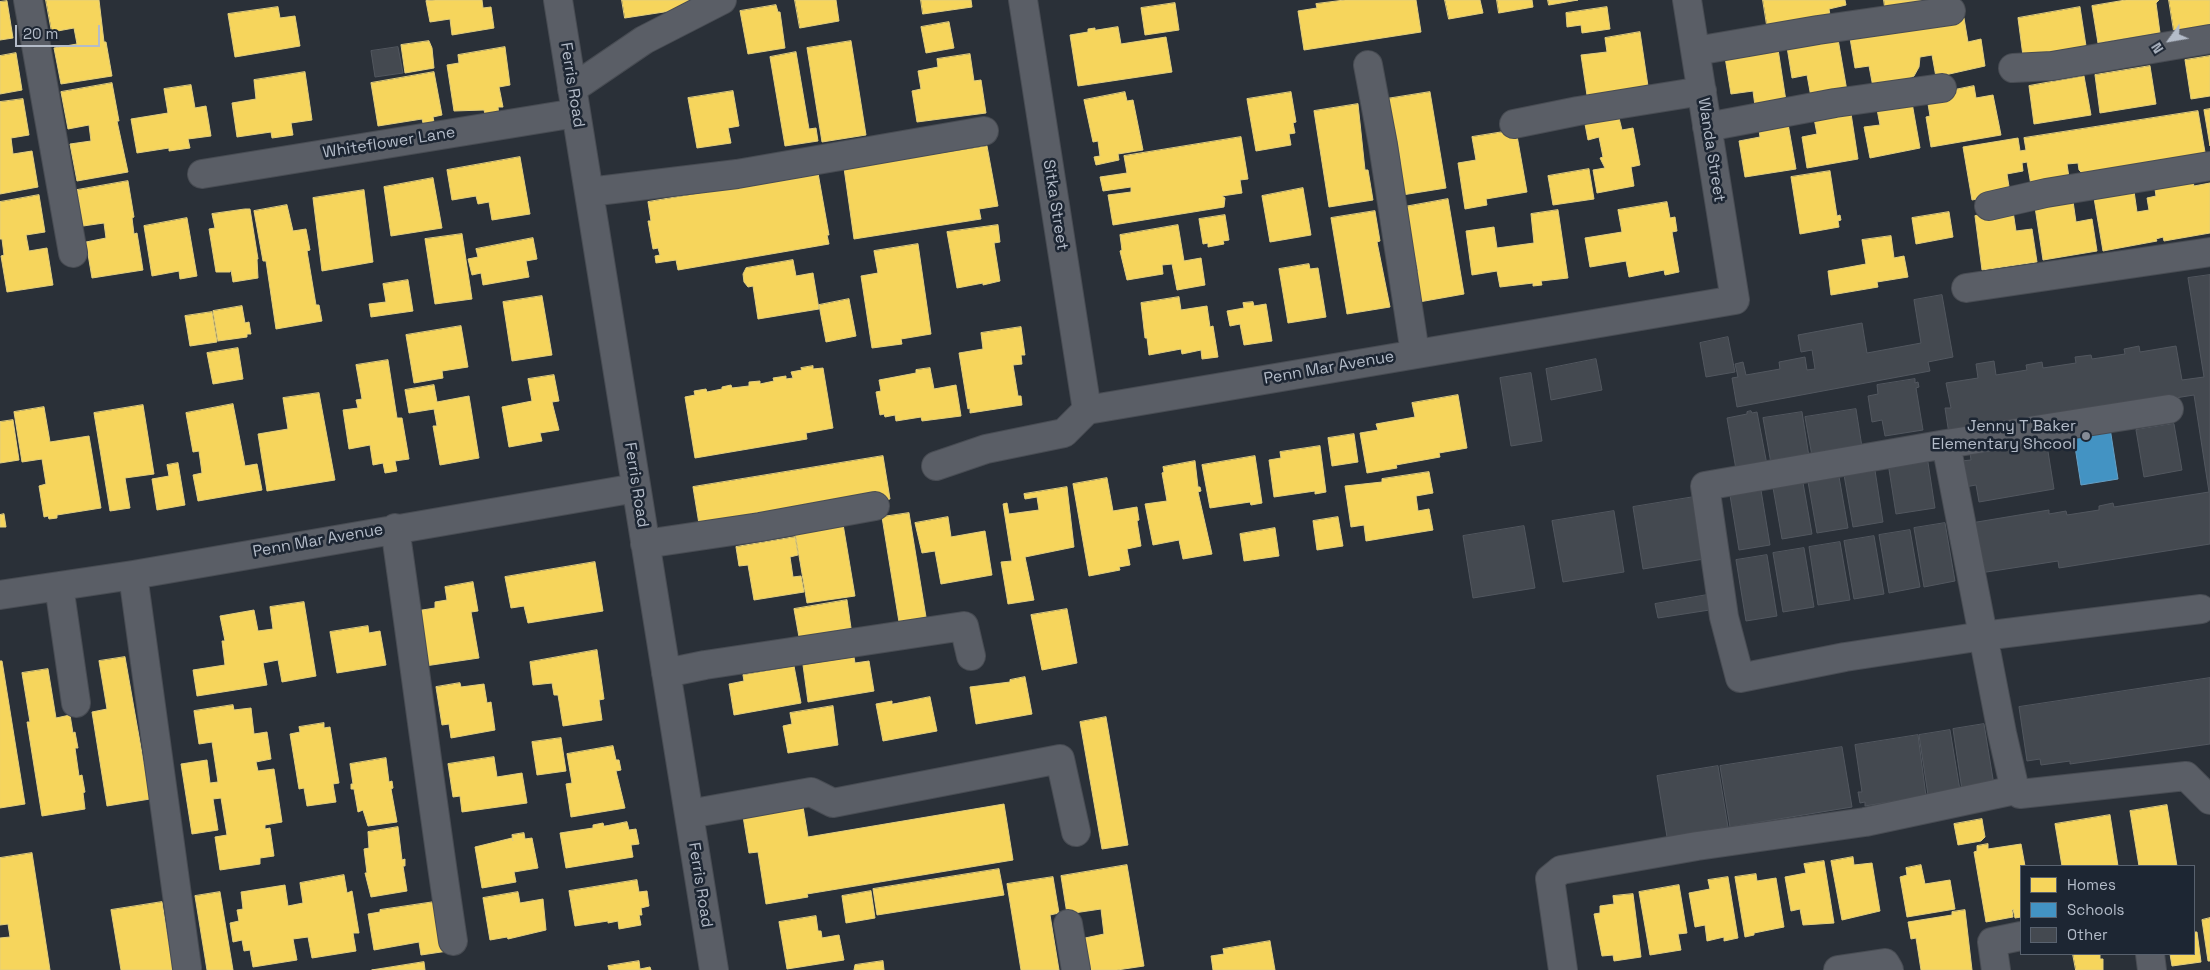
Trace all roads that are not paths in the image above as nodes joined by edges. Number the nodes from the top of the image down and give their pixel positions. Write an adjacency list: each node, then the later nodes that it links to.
1 (28, 0): 22 (street)
2 (558, 0): 13 (street, Ferris Road)
3 (722, 0): 13 (street)
4 (1023, 0): 27 (street, Sitka Street)
5 (1688, 0): 8 (street, Wanda Street)
6 (1951, 11): 8 (street)
7 (2210, 39): 10 (street)
8 (1696, 51): 12 (street, Wanda Street)
9 (1368, 65): 25 (street)
10 (2013, 68)
11 (1942, 88): 15 (street)
12 (1702, 91): 14 (street); 15 (street, Wanda Street)
13 (574, 101): 18 (street, Whiteflower Lane); 19 (street, Ferris Road)
14 (1514, 124)
15 (1707, 127): 24 (street, Wanda Street)
16 (984, 131): 19 (street)
17 (2210, 166): 20 (street)
18 (202, 174)
19 (589, 192): 30 (street, Ferris Road)
20 (1989, 206)
21 (2210, 252): 23 (street)
22 (73, 253)
23 (1966, 288)
24 (1735, 300): 25 (street, Penn Mar Avenue)
25 (1415, 353): 27 (street, Penn Mar Avenue)
26 (2169, 409): 28 (street)
27 (1086, 410): 29 (street)
28 (1946, 444): 38 (street); 38 (street)
29 (936, 466)
30 (636, 488): 32 (street, Penn Mar Avenue); 33 (street, Ferris Road)
31 (875, 506): 33 (street)
32 (394, 528): 34 (street, Penn Mar Avenue); 48 (street)
33 (645, 544): 40 (street, Ferris Road)
34 (133, 575): 35 (street, Penn Mar Avenue); 50 (street)
35 (59, 586): 36 (street, Penn Mar Avenue); 41 (street)
36 (0, 595)
37 (2201, 609): 38 (street)
38 (1983, 636): 42 (street)
39 (971, 656): 40 (street)
40 (666, 672): 44 (street, Ferris Road)
41 (76, 703)
42 (2015, 790): 43 (street); 53 (street)
43 (2210, 800)
44 (688, 814): 45 (street); 51 (street, Ferris Road)
45 (1076, 832)
46 (1068, 924): 52 (street)
47 (2020, 936): 56 (street)
48 (454, 941)
49 (2150, 955): 57 (street)
50 (187, 968)
51 (714, 970)
52 (1076, 970)
53 (1563, 970)
54 (1838, 970): 55 (street)
55 (1889, 970)
56 (1996, 970)
57 (2152, 970)

